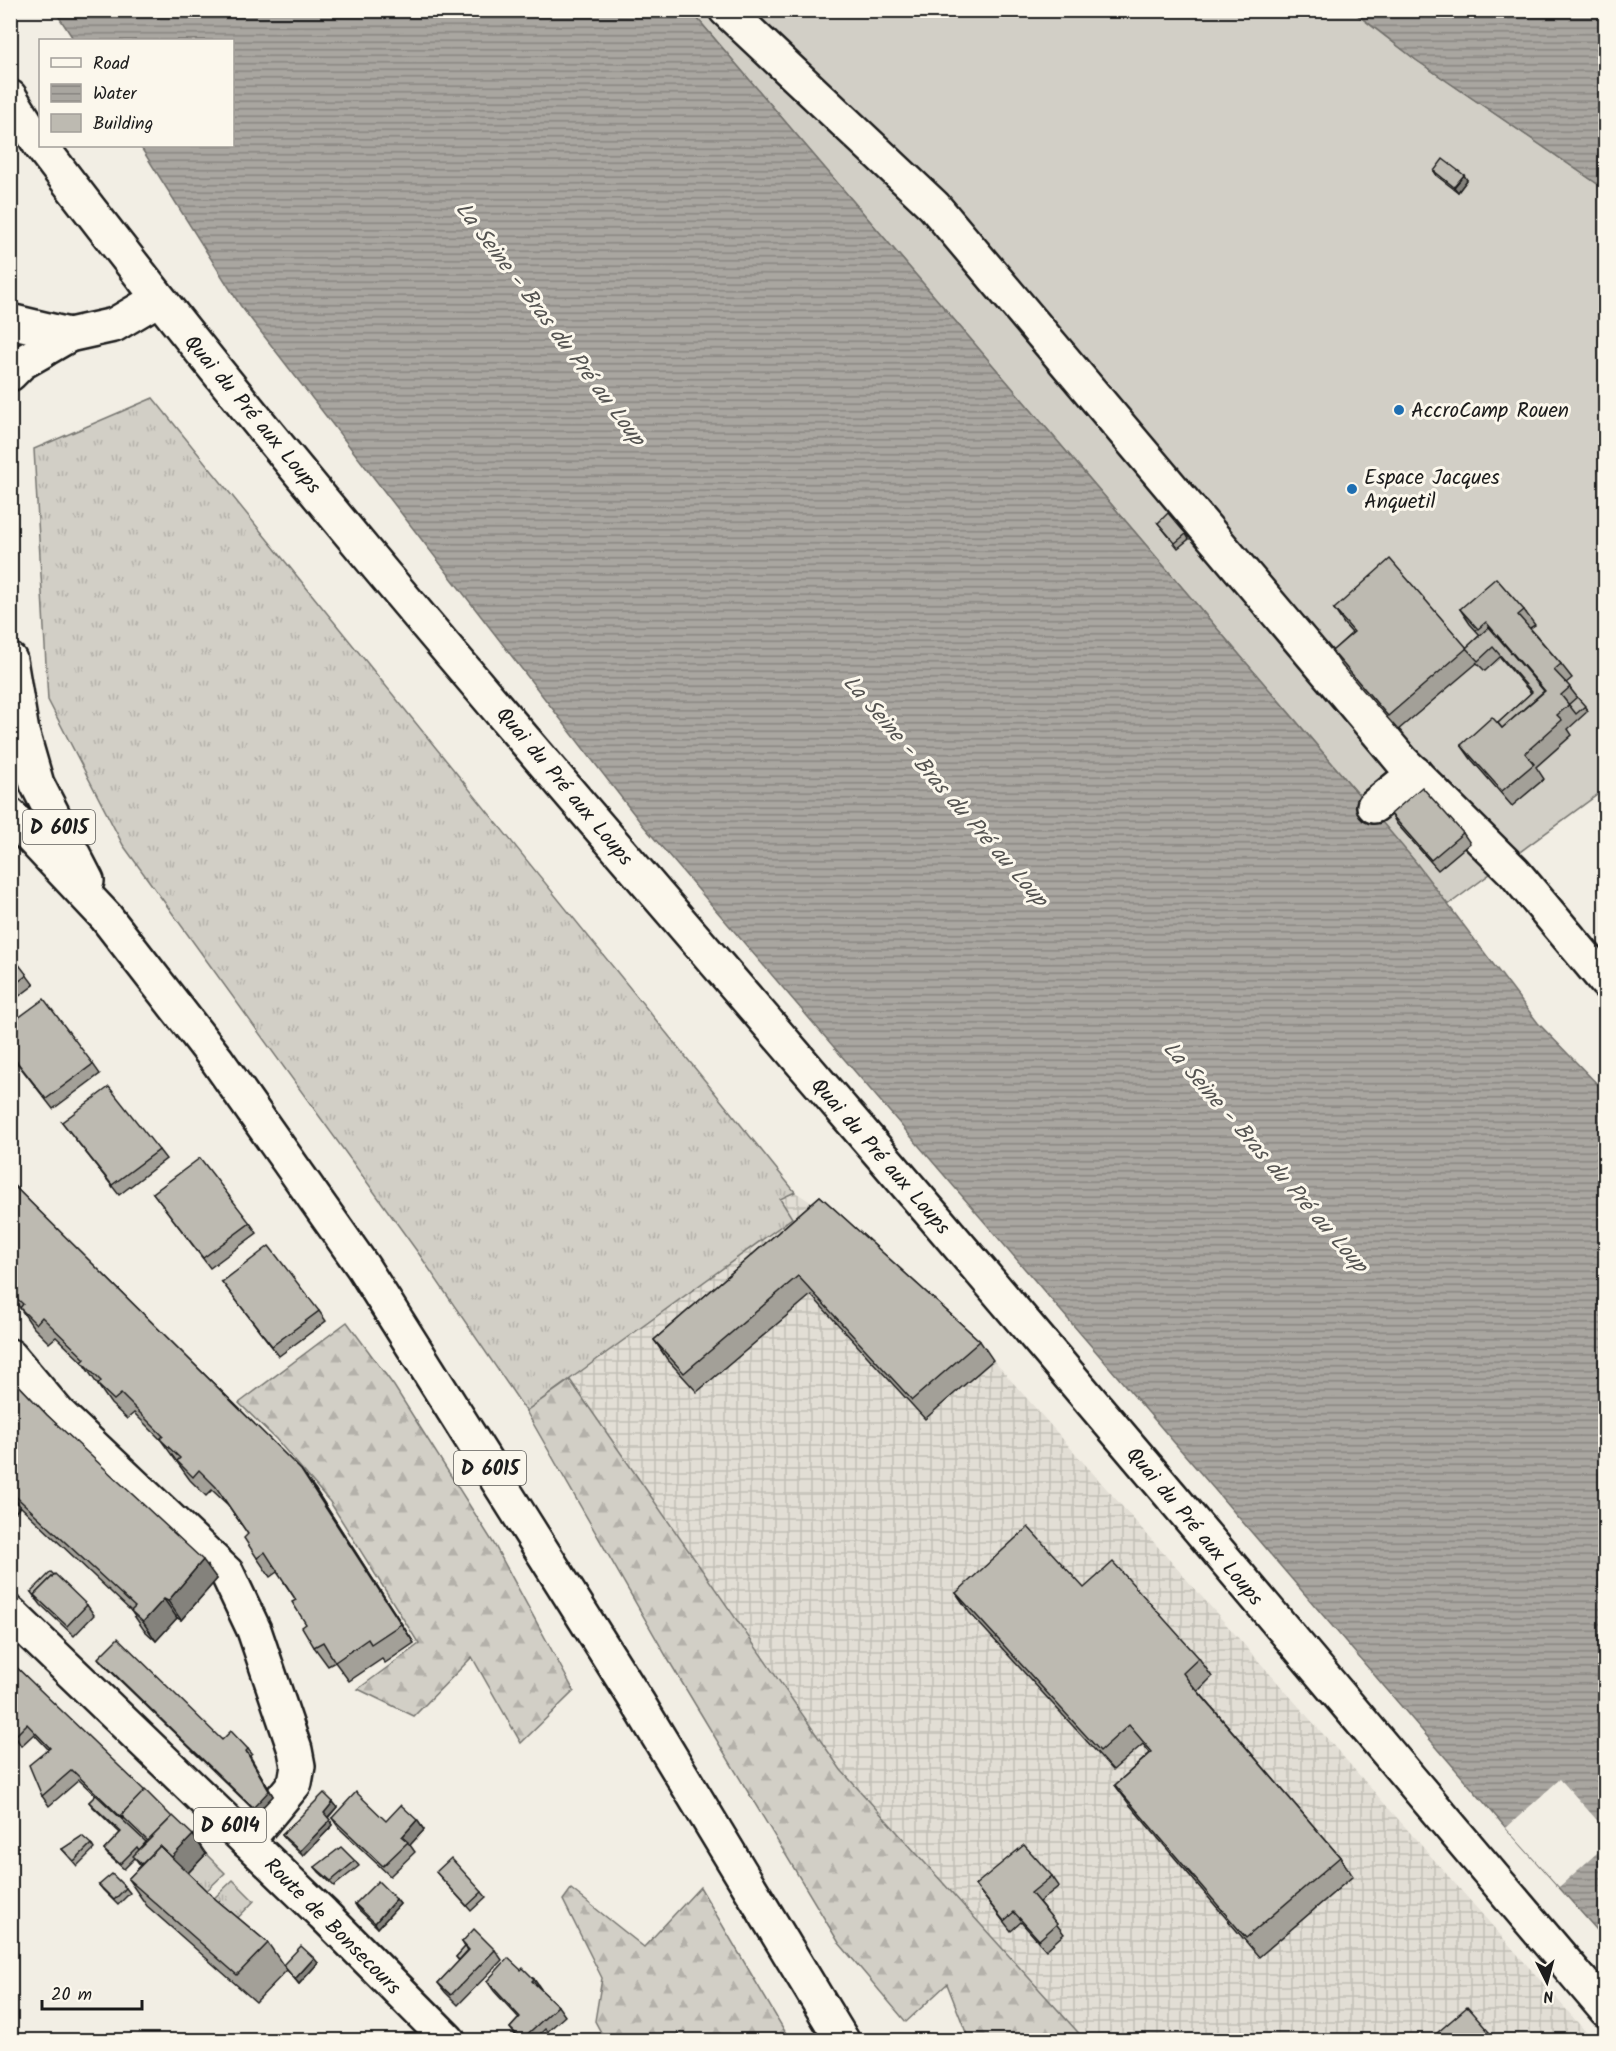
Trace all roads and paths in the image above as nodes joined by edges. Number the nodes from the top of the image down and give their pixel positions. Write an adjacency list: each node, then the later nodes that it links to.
1 (726, 10): 10 (street)
2 (10, 97): 3 (street, Quai du Pré aux Loups)
3 (39, 142)
4 (43, 147): 5 (street, Quai du Pré aux Loups)
5 (158, 299): 7 (street); 18 (street, Quai du Pré aux Loups)
6 (10, 321): 7 (street)
7 (40, 347): 8 (street)
8 (10, 374)
9 (10, 660): 13 (street, D 6015)
10 (1415, 773): 11 (street); 14 (street)
11 (1374, 806)
12 (10, 815): 13 (street, D 6015)
13 (106, 917): 20 (street, D 6015)
14 (1605, 982)
15 (10, 1356): 17 (street)
16 (10, 1613): 17 (street, Route de Bonsecours / D 6014)
17 (247, 1841): 19 (street, Route de Bonsecours / D 6014)
18 (1605, 2010)
19 (448, 2040)
20 (842, 2040)

